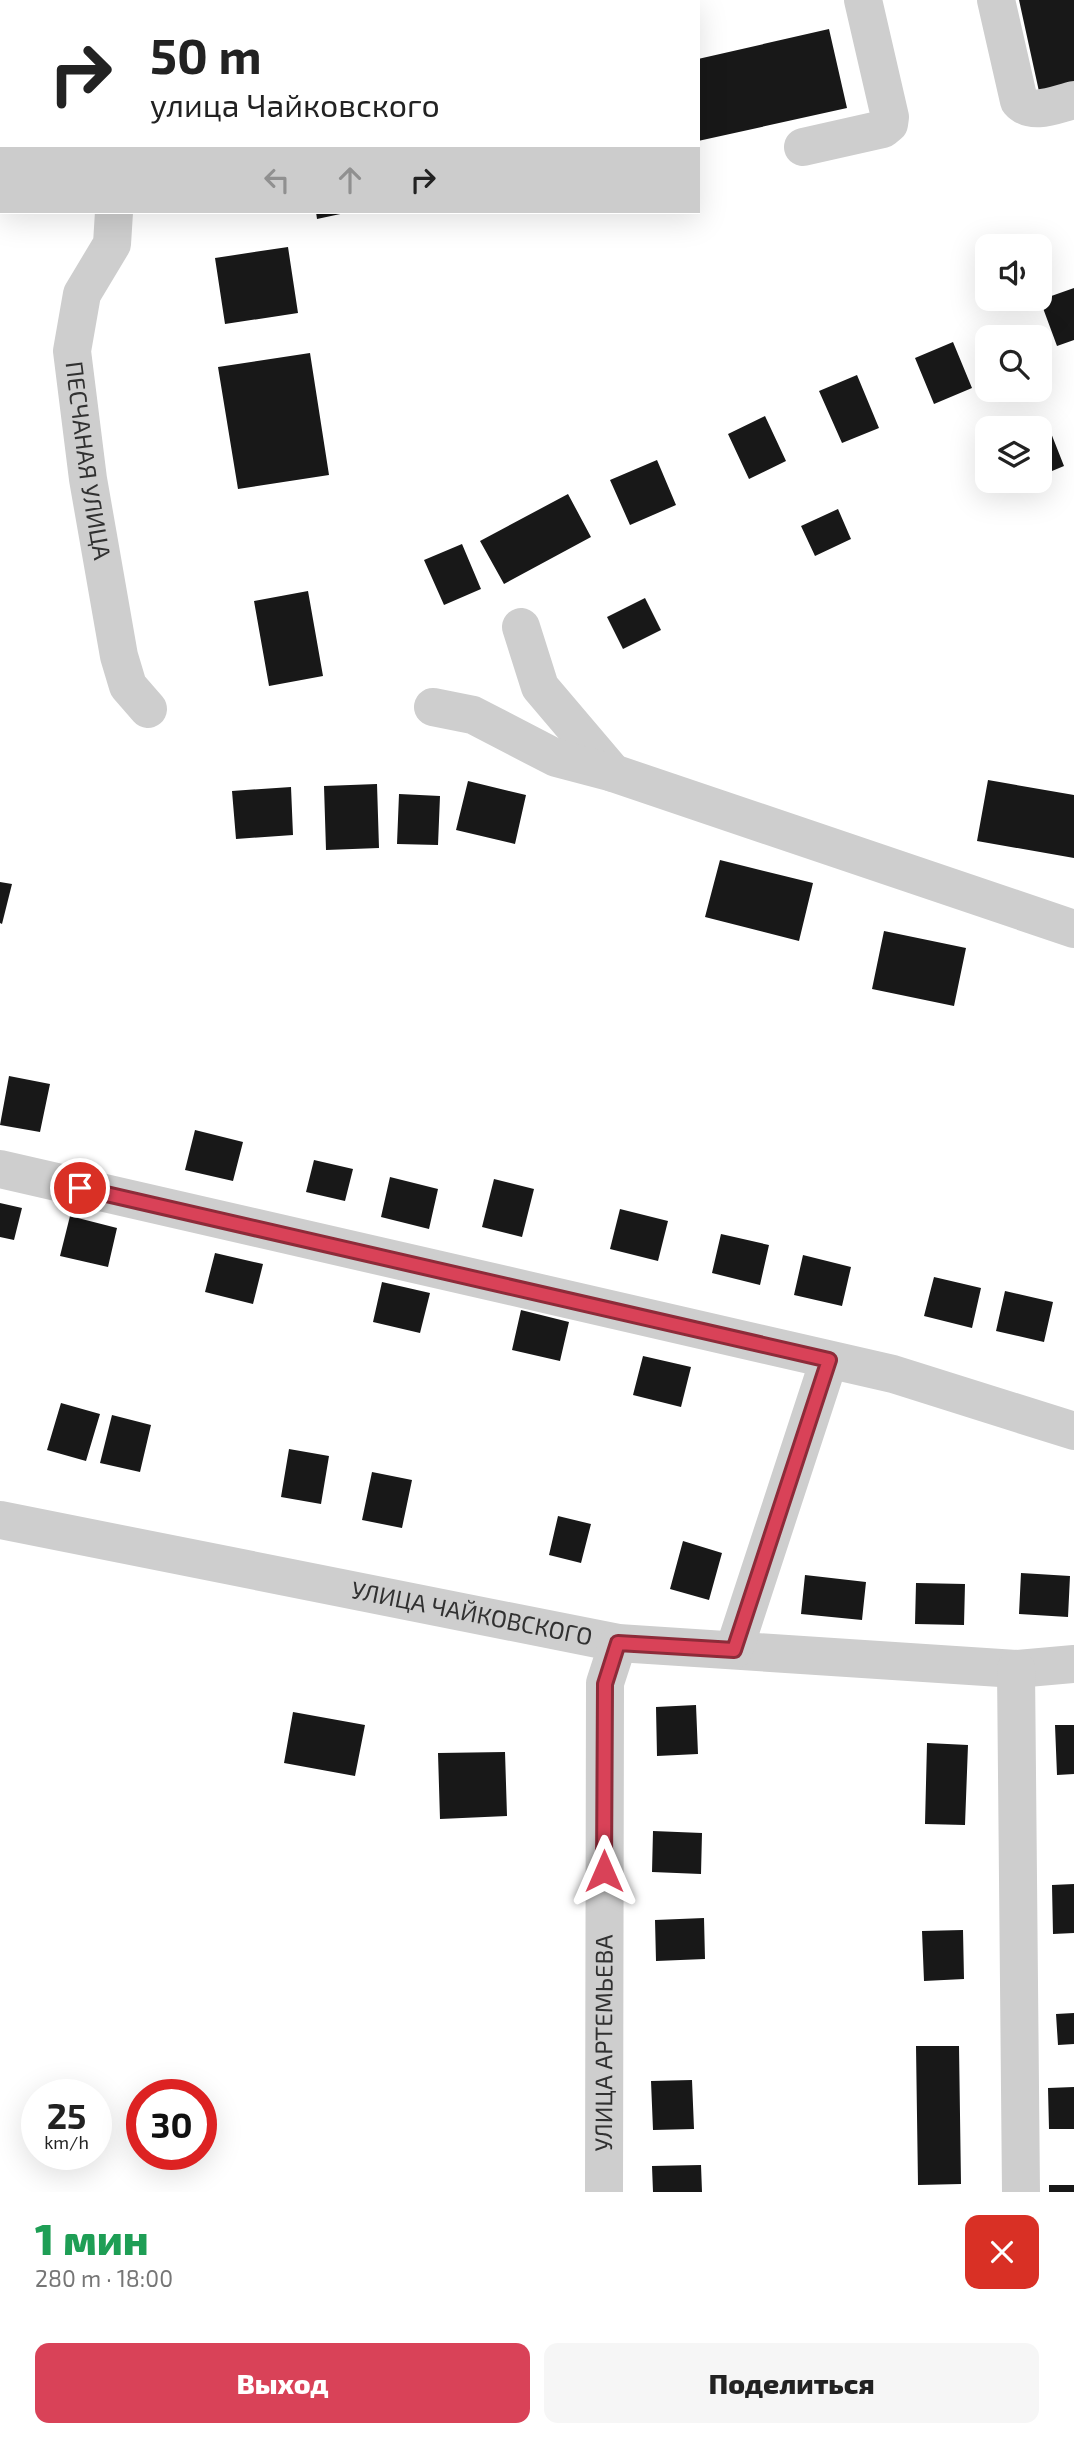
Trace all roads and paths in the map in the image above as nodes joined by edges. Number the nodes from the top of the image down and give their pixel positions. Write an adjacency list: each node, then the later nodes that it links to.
1 (863, 0): 4 (street)
2 (996, 0): 3 (street)
3 (1074, 100)
4 (803, 147)
5 (114, 214): 8 (street, ПЕСЧАНАЯ УЛИЦА)
6 (521, 628): 9 (street)
7 (433, 706): 9 (street)
8 (148, 709)
9 (613, 773): 10 (street)
10 (1074, 929)
11 (0, 1169): 12 (street)
12 (829, 1360): 13 (street); 16 (street)
13 (1074, 1431)
14 (0, 1520): 15 (street, УЛИЦА ЧАЙКОВСКОГО)
15 (618, 1643): 16 (street, УЛИЦА ЧАЙКОВСКОГО); 19 (street, УЛИЦА АРТЕМЬЕВА)
16 (734, 1650): 18 (street, УЛИЦА ЧАЙКОВСКОГО)
17 (1074, 1664): 18 (street, УЛИЦА ЧАЙКОВСКОГО)
18 (1016, 1669): 20 (street)
19 (604, 2192)
20 (1021, 2192)

